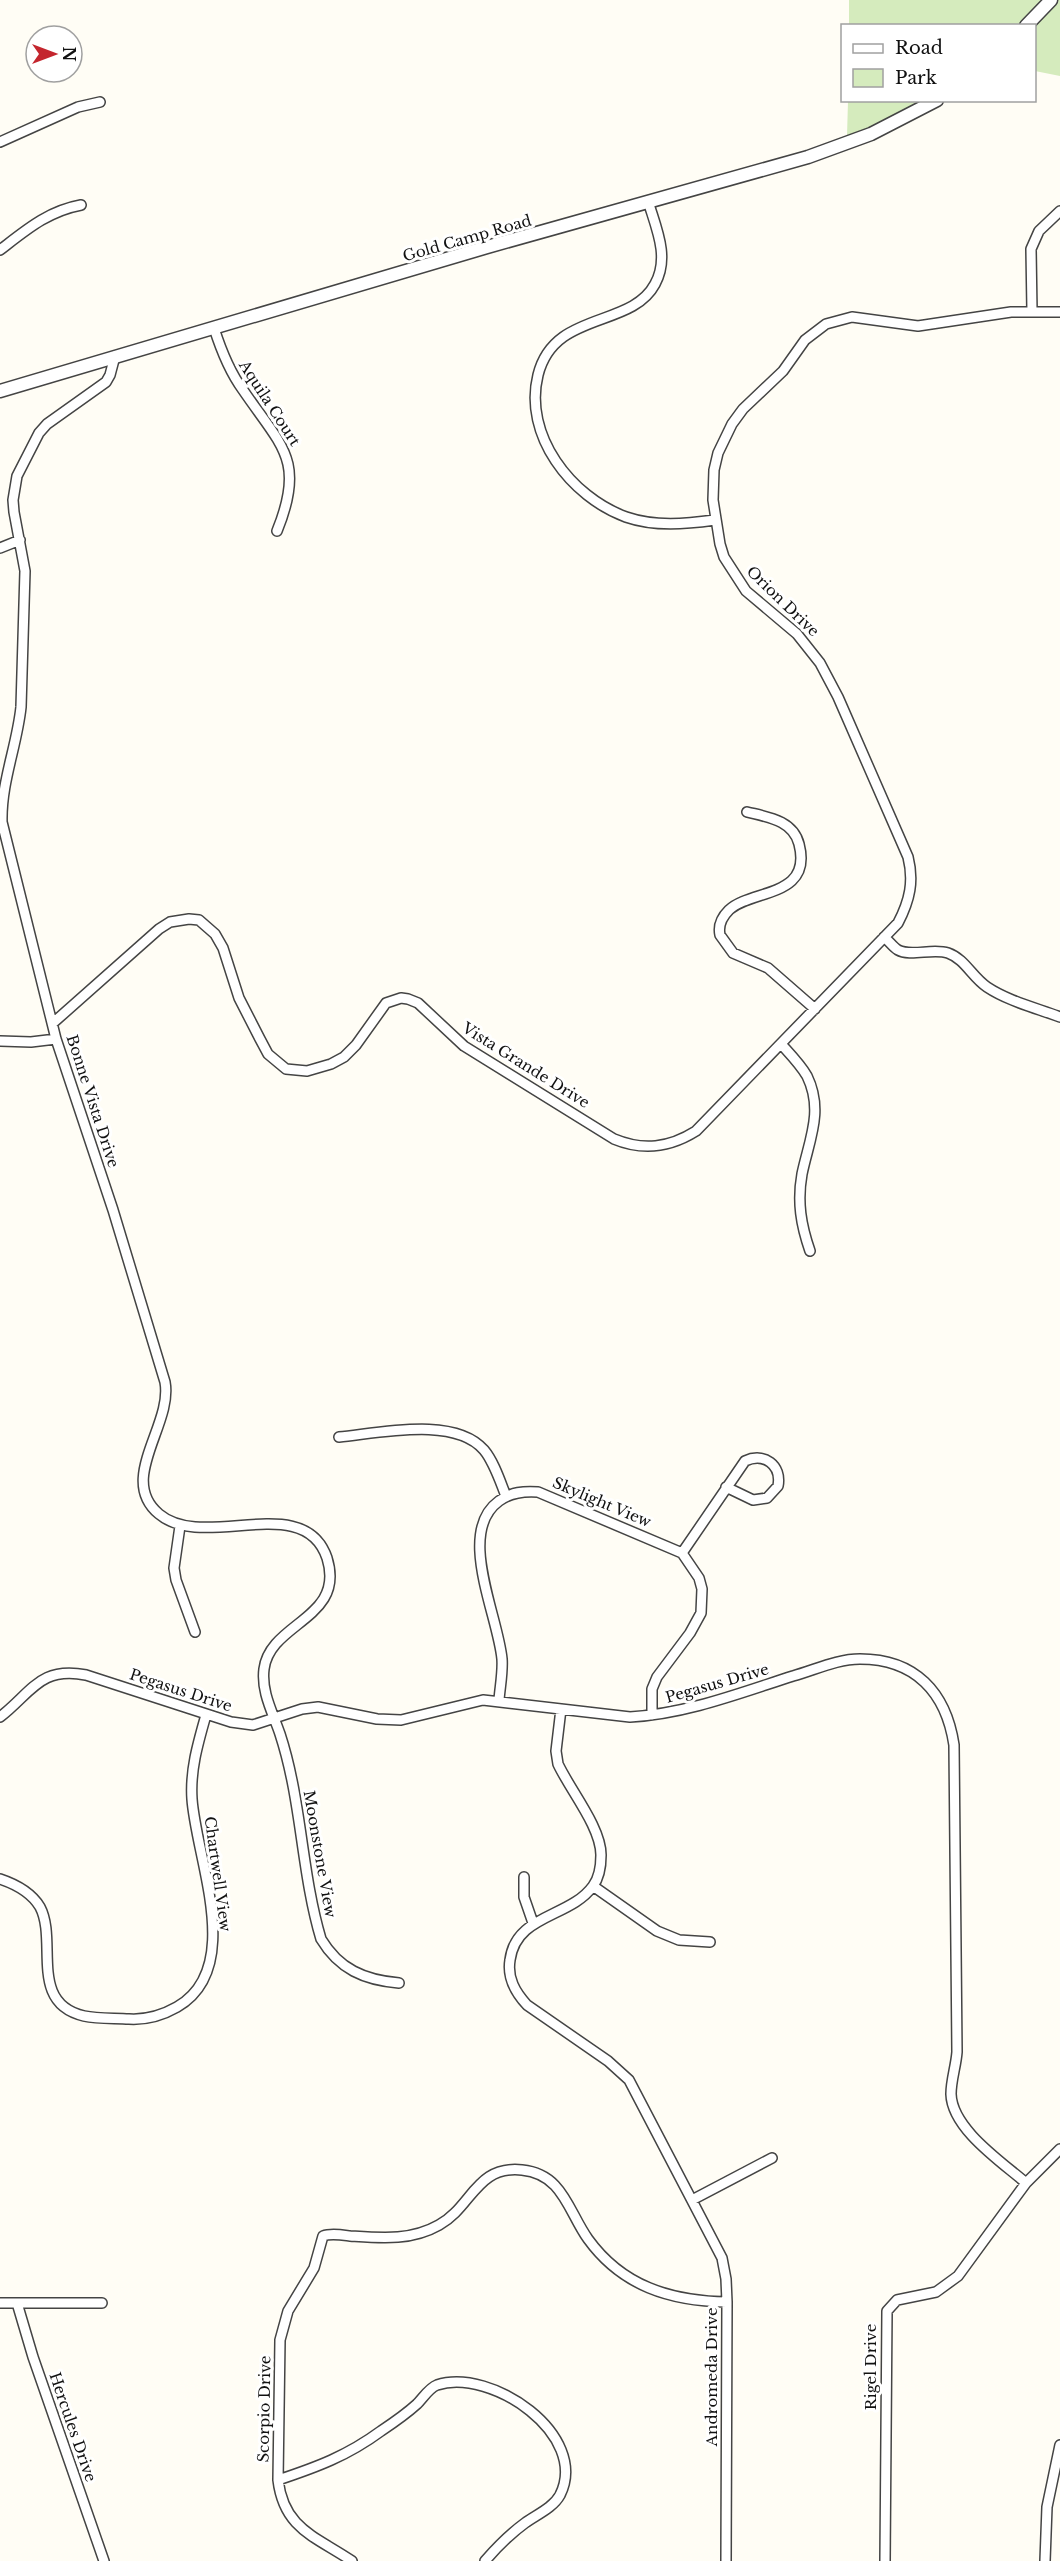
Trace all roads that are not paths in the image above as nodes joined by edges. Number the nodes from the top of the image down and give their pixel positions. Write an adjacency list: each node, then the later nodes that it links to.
1 (1051, 0): 2 (street)
2 (1028, 24)
3 (100, 102): 5 (street)
4 (934, 102): 6 (street, Gold Camp Road)
5 (0, 141)
6 (648, 201): 12 (street, Gold Camp Road); 15 (street)
7 (81, 205): 9 (street)
8 (1060, 211): 10 (street)
9 (0, 250)
10 (1032, 311): 11 (street, Orion Drive); 15 (street, Orion Drive)
11 (1060, 312)
12 (214, 328): 13 (street, Gold Camp Road); 16 (street, Aquila Court)
13 (115, 356): 14 (street, Gold Camp Road); 17 (street, Bonne Vista Drive)
14 (0, 391)
15 (716, 520): 20 (street, Orion Drive)
16 (277, 531)
17 (20, 540): 18 (street); 23 (street, Bonne Vista Drive)
18 (0, 548)
19 (747, 812): 21 (street)
20 (885, 937): 21 (street, Vista Grande Drive); 22 (street)
21 (815, 1009): 26 (street, Vista Grande Drive)
22 (1060, 1017)
23 (53, 1023): 24 (street, Bonne Vista Drive); 26 (street, Vista Grande Drive)
24 (56, 1039): 25 (street); 31 (street, Bonne Vista Drive)
25 (0, 1041)
26 (781, 1044): 27 (street)
27 (810, 1251)
28 (339, 1437): 30 (street)
29 (726, 1487): 29 (street); 32 (street)
30 (506, 1496): 32 (street, Skylight View); 34 (street)
31 (180, 1526): 33 (street); 39 (street)
32 (682, 1553): 38 (street)
33 (195, 1632)
34 (498, 1700): 35 (street, Pegasus Drive); 39 (street, Pegasus Drive)
35 (561, 1709): 38 (street, Pegasus Drive); 42 (street)
36 (2, 1713): 37 (street, Pegasus Drive)
37 (206, 1715): 39 (street, Pegasus Drive); 41 (street, Chartwell View)
38 (652, 1716): 48 (street, Pegasus Drive)
39 (274, 1719): 45 (street, Moonstone View)
40 (524, 1877): 43 (street)
41 (0, 1879)
42 (593, 1886): 43 (street, Andromeda Drive); 44 (street)
43 (533, 1923): 49 (street, Andromeda Drive)
44 (710, 1942)
45 (399, 1983)
46 (1060, 2149): 48 (street, Rigel Drive)
47 (772, 2158): 49 (street)
48 (1026, 2183): 60 (street, Rigel Drive)
49 (692, 2200): 50 (street, Andromeda Drive)
50 (727, 2302): 55 (street, Scorpio Drive); 59 (street, Andromeda Drive)
51 (0, 2303): 52 (street)
52 (17, 2303): 53 (street); 56 (street, Hercules Drive)
53 (102, 2303)
54 (1060, 2445): 61 (street)
55 (278, 2481): 57 (street, Scorpio Drive); 58 (street)
56 (104, 2561)
57 (352, 2561)
58 (485, 2561)
59 (726, 2561)
60 (885, 2561)
61 (1045, 2561)

